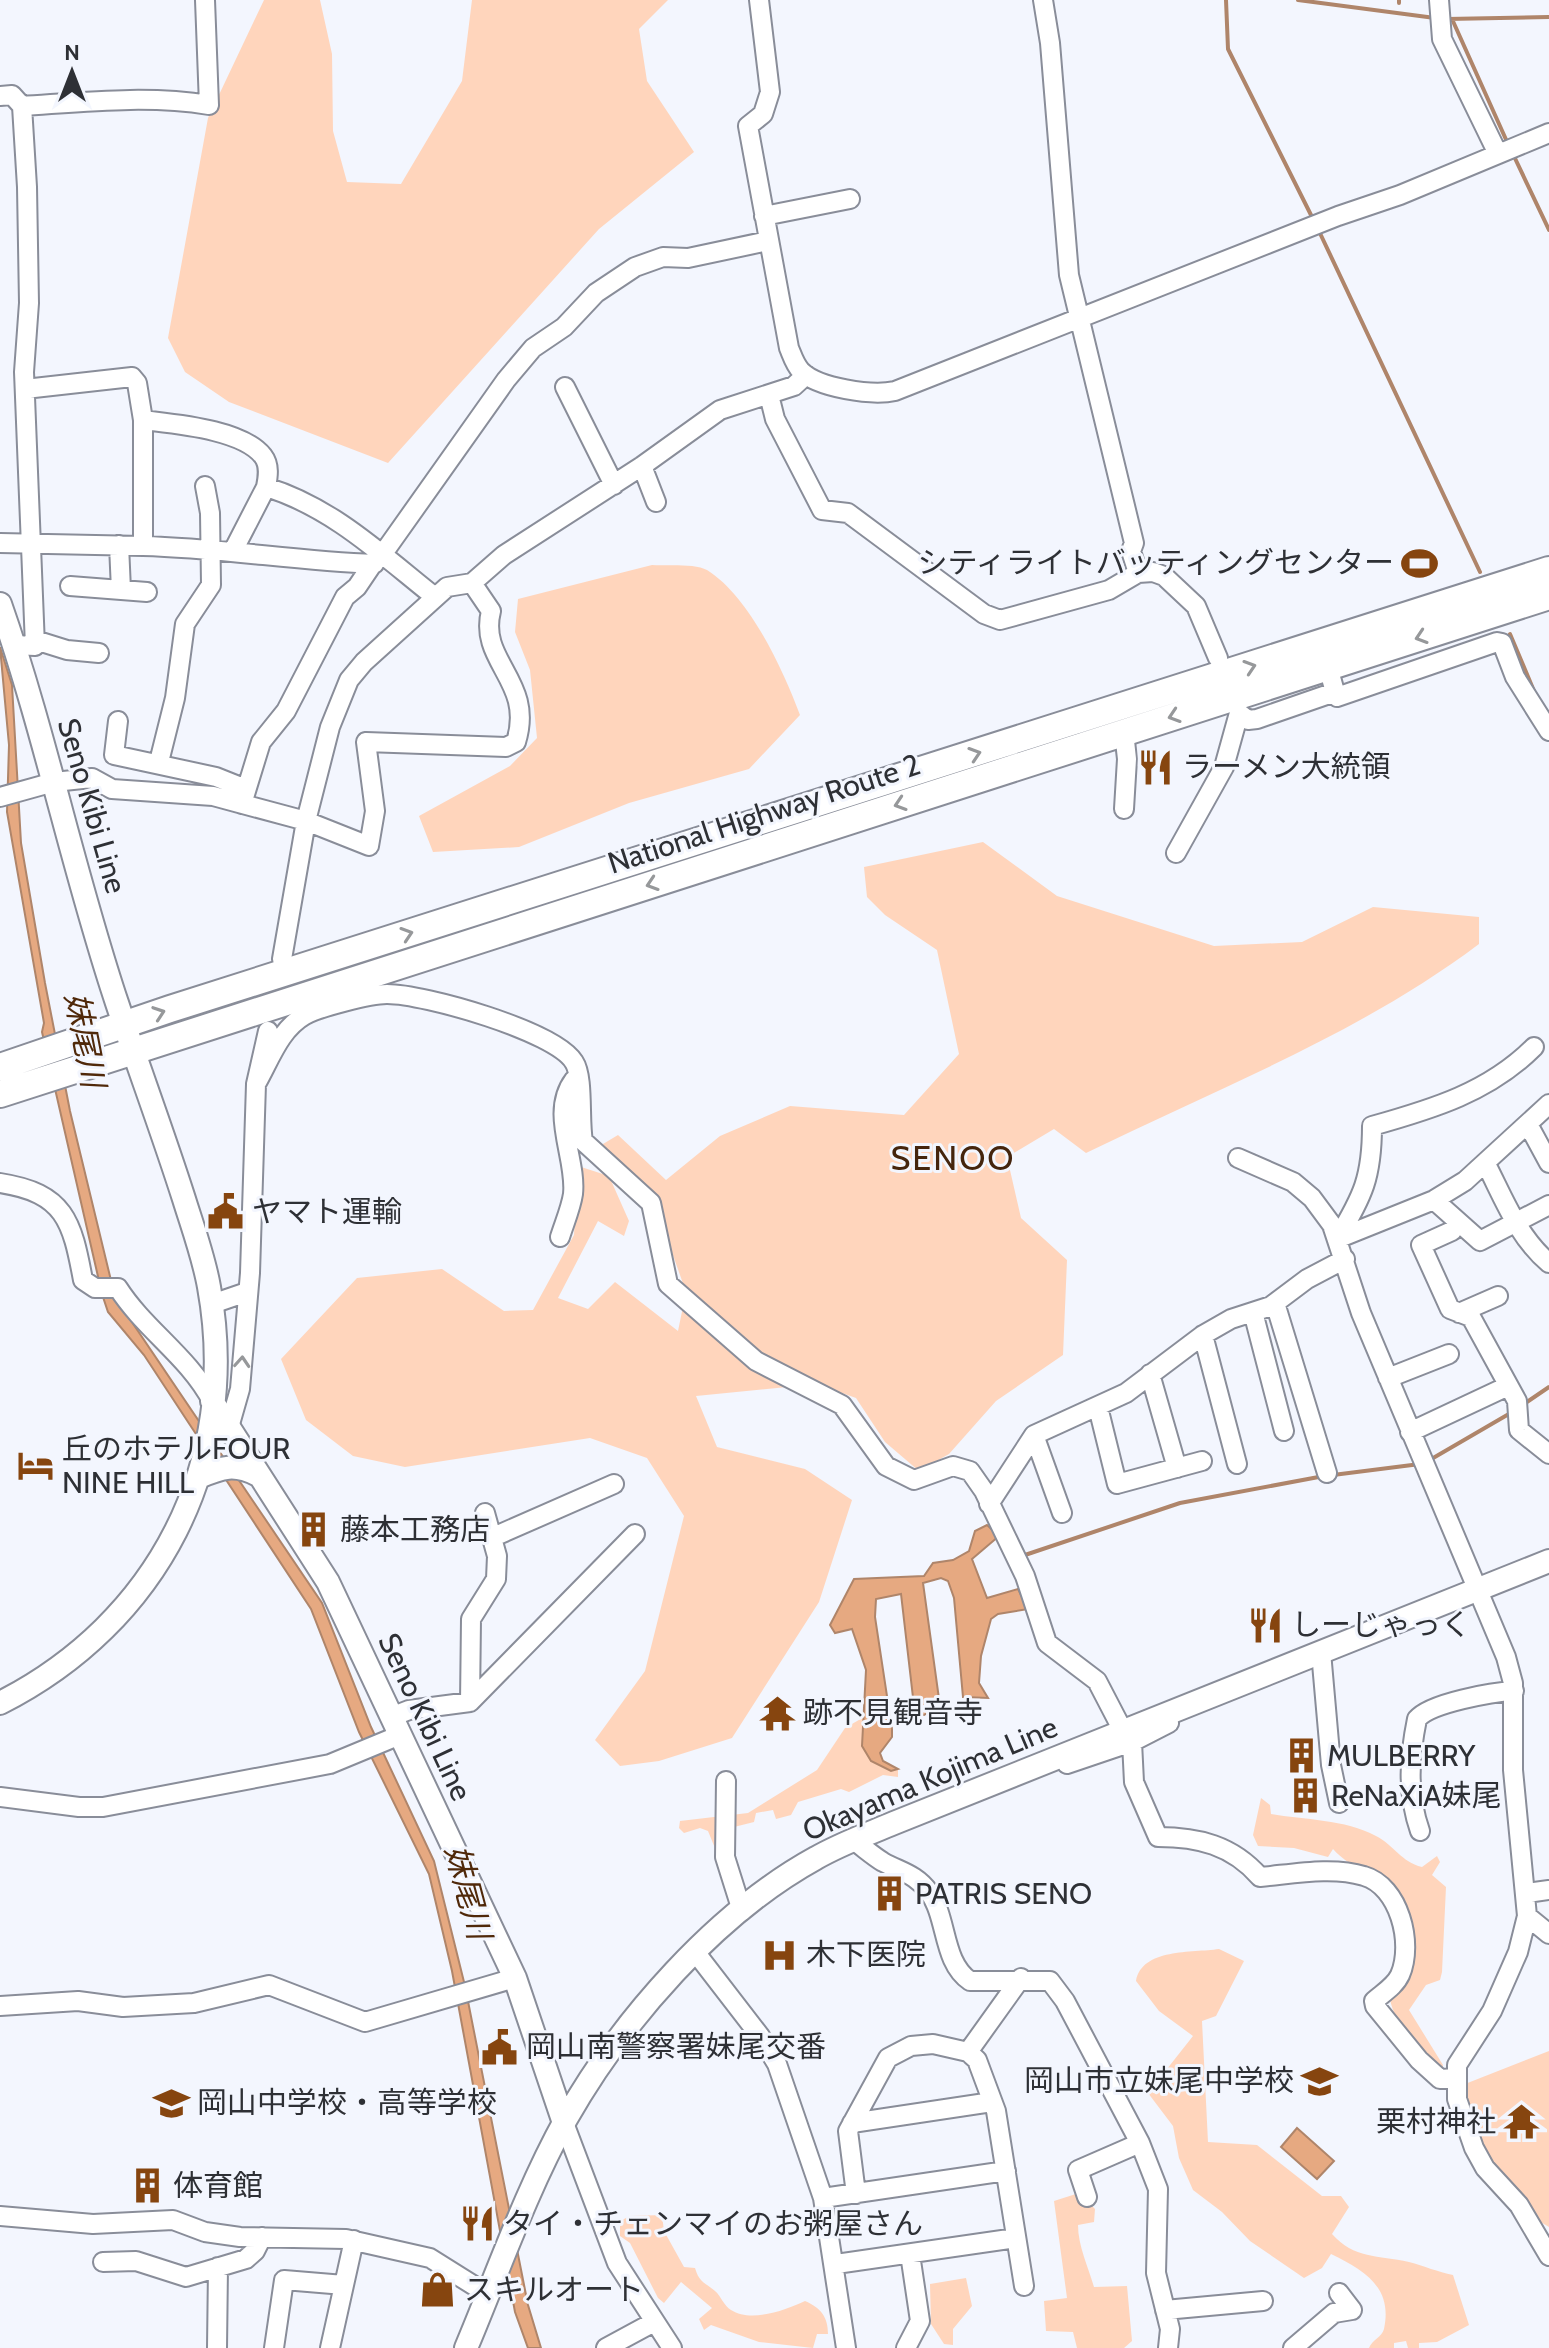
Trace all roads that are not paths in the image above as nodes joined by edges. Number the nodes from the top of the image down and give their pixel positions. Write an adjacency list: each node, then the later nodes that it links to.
1 (205, 0): 6 (street)
2 (759, 0): 10 (street)
3 (1043, 0): 12 (street)
4 (1439, 12): 8 (street)
5 (0, 96): 6 (street)
6 (22, 106): 15 (street)
7 (1549, 133): 8 (street)
8 (1507, 151): 12 (street)
9 (850, 199): 10 (street)
10 (764, 216): 11 (street)
11 (768, 241): 13 (street); 29 (street)
12 (1082, 317): 13 (street); 31 (street)
13 (806, 375): 16 (street)
14 (565, 387): 19 (street)
15 (25, 389): 17 (street); 24 (street)
16 (769, 395): 18 (street); 31 (street)
17 (143, 420): 21 (street); 26 (street)
18 (642, 466): 19 (street); 22 (street)
19 (614, 485): 32 (street)
20 (205, 486): 27 (street)
21 (266, 487): 28 (street); 29 (street)
22 (656, 502)
23 (0, 543): 24 (street)
24 (33, 543): 25 (street); 40 (street)
25 (119, 545): 26 (street); 34 (street)
26 (143, 546): 27 (street)
27 (210, 547): 28 (street); 48 (street)
28 (233, 551): 29 (street)
29 (379, 557): 37 (street); 51 (street)
30 (1549, 570): 56 (highway, National Highway Route 2, one-way to 30)
31 (1138, 573): 43 (street)
32 (472, 583): 37 (street); 53 (street)
33 (70, 586): 34 (street)
34 (121, 590): 35 (street)
35 (147, 592)
36 (1549, 596): 39 (highway, National Highway Route 2)
37 (435, 597): 53 (street)
38 (0, 604): 40 (main road, Seno Kibi Line)
39 (1468, 622): 41 (street); 44 (highway, National Highway Route 2, one-way to 44)
40 (24, 643): 42 (street); 49 (main road, Seno Kibi Line)
41 (1476, 647): 44 (street); 46 (street)
42 (99, 653)
43 (1218, 658)
44 (1332, 679): 47 (highway, National Highway Route 2, one-way to 47); 54 (street)
45 (118, 721): 48 (street)
46 (1549, 731)
47 (1124, 732): 52 (street); 59 (highway, National Highway Route 2, one-way to 59)
48 (159, 762): 51 (street)
49 (54, 782): 50 (street); 51 (street); 56 (main road, Seno Kibi Line)
50 (10, 794)
51 (244, 796): 53 (street)
52 (1124, 809)
53 (306, 821): 55 (street)
54 (1176, 853)
55 (282, 959)
56 (125, 1025): 59 (main road); 60 (highway, National Highway Route 2)
57 (268, 1031): 63 (street)
58 (1534, 1047): 76 (street)
59 (135, 1050): 60 (highway, National Highway Route 2); 82 (main road)
60 (54, 1064): 61 (highway, National Highway Route 2); 64 (highway, National Highway Route 2)
61 (0, 1067)
62 (578, 1075): 63 (street); 75 (street); 104 (street)
63 (256, 1084): 79 (street)
64 (0, 1094)
65 (1549, 1104): 66 (street)
66 (1529, 1126): 68 (street); 69 (street)
67 (1238, 1158): 76 (street)
68 (1549, 1163)
69 (1486, 1164): 71 (street); 73 (street)
70 (0, 1183): 90 (street)
71 (1434, 1200): 73 (street); 76 (street)
72 (1549, 1205): 73 (street)
73 (1516, 1223): 78 (street)
74 (1452, 1231): 84 (street)
75 (560, 1237)
76 (1337, 1239): 77 (street)
77 (1345, 1259): 81 (street); 88 (street)
78 (1549, 1263)
79 (247, 1292): 82 (street); 92 (street, one-way to 79)
80 (1498, 1296): 84 (street)
81 (1275, 1303): 83 (street); 100 (street)
82 (212, 1304): 90 (main road)
83 (1253, 1312): 85 (street); 93 (street)
84 (1459, 1313): 89 (street)
85 (1203, 1335): 87 (street); 98 (street)
86 (1449, 1354): 88 (street)
87 (1150, 1374): 91 (street); 99 (street)
88 (1388, 1378): 94 (street)
89 (1508, 1386): 94 (street); 96 (street)
90 (212, 1401): 92 (main road, Seno Kibi Line); 102 (main road)
91 (1098, 1407): 95 (street); 99 (street)
92 (228, 1431): 101 (main road, Seno Kibi Line)
93 (1284, 1431)
94 (1410, 1432): 110 (street)
95 (1034, 1435): 104 (street); 106 (street)
96 (1549, 1454)
97 (1202, 1461): 99 (street)
98 (1237, 1464)
99 (1177, 1468)
100 (1327, 1473)
101 (258, 1475): 102 (main road); 115 (main road, Seno Kibi Line)
102 (199, 1477): 114 (main road)
103 (614, 1484): 108 (street)
104 (989, 1504): 116 (street)
105 (485, 1513): 108 (street)
106 (1062, 1513)
107 (635, 1534): 113 (street)
108 (491, 1538): 113 (street)
109 (1549, 1561): 110 (main road, Okayama Kojima Line)
110 (1478, 1590): 111 (main road, Okayama Kojima Line); 112 (street)
111 (1321, 1652): 116 (main road, Okayama Kojima Line); 119 (street)
112 (1514, 1691): 120 (street); 123 (street)
113 (470, 1702): 115 (street)
114 (0, 1703)
115 (393, 1731): 118 (street); 128 (main road, Seno Kibi Line)
116 (1128, 1736): 121 (main road, Okayama Kojima Line); 132 (street)
117 (726, 1781): 124 (street)
118 (0, 1797)
119 (1339, 1803)
120 (1420, 1831)
121 (853, 1840): 124 (main road, Okayama Kojima Line); 129 (street)
122 (1549, 1890): 123 (street)
123 (1527, 1893): 125 (street)
124 (742, 1911): 127 (main road, Okayama Kojima Line)
125 (1527, 1916): 126 (street); 132 (street)
126 (1549, 1934)
127 (696, 1953): 134 (main road, Okayama Kojima Line); 140 (street)
128 (515, 1978): 130 (street); 134 (main road, Seno Kibi Line)
129 (1021, 1978): 131 (street); 136 (street)
130 (0, 2006)
131 (968, 2052): 133 (street); 135 (street)
132 (1456, 2078): 146 (street)
133 (992, 2102): 135 (street); 137 (street)
134 (564, 2123): 153 (main road, Okayama Kojima Line); 156 (street)
135 (852, 2123): 138 (street)
136 (1140, 2143): 139 (street); 155 (street)
137 (1006, 2171): 138 (street); 143 (street)
138 (856, 2194): 140 (street)
139 (1087, 2197)
140 (823, 2198): 148 (street)
141 (0, 2216): 142 (street)
142 (262, 2237): 144 (street); 149 (street)
143 (1016, 2238): 145 (street); 151 (street)
144 (354, 2240): 150 (street); 153 (street)
145 (910, 2254): 148 (street); 164 (street)
146 (1549, 2256)
147 (103, 2262): 149 (street)
148 (836, 2264): 163 (street)
149 (218, 2267): 157 (street)
150 (344, 2285): 158 (street); 159 (street)
151 (1024, 2286)
152 (1339, 2293): 166 (street)
153 (489, 2295): 160 (main road, Okayama Kojima Line)
154 (1263, 2301): 155 (street)
155 (1165, 2310): 165 (street)
156 (654, 2322): 161 (street); 162 (street)
157 (217, 2348)
158 (274, 2348)
159 (330, 2348)
160 (466, 2348)
161 (606, 2348)
162 (672, 2348)
163 (846, 2348)
164 (906, 2348)
165 (1168, 2348)
166 (1293, 2348)

